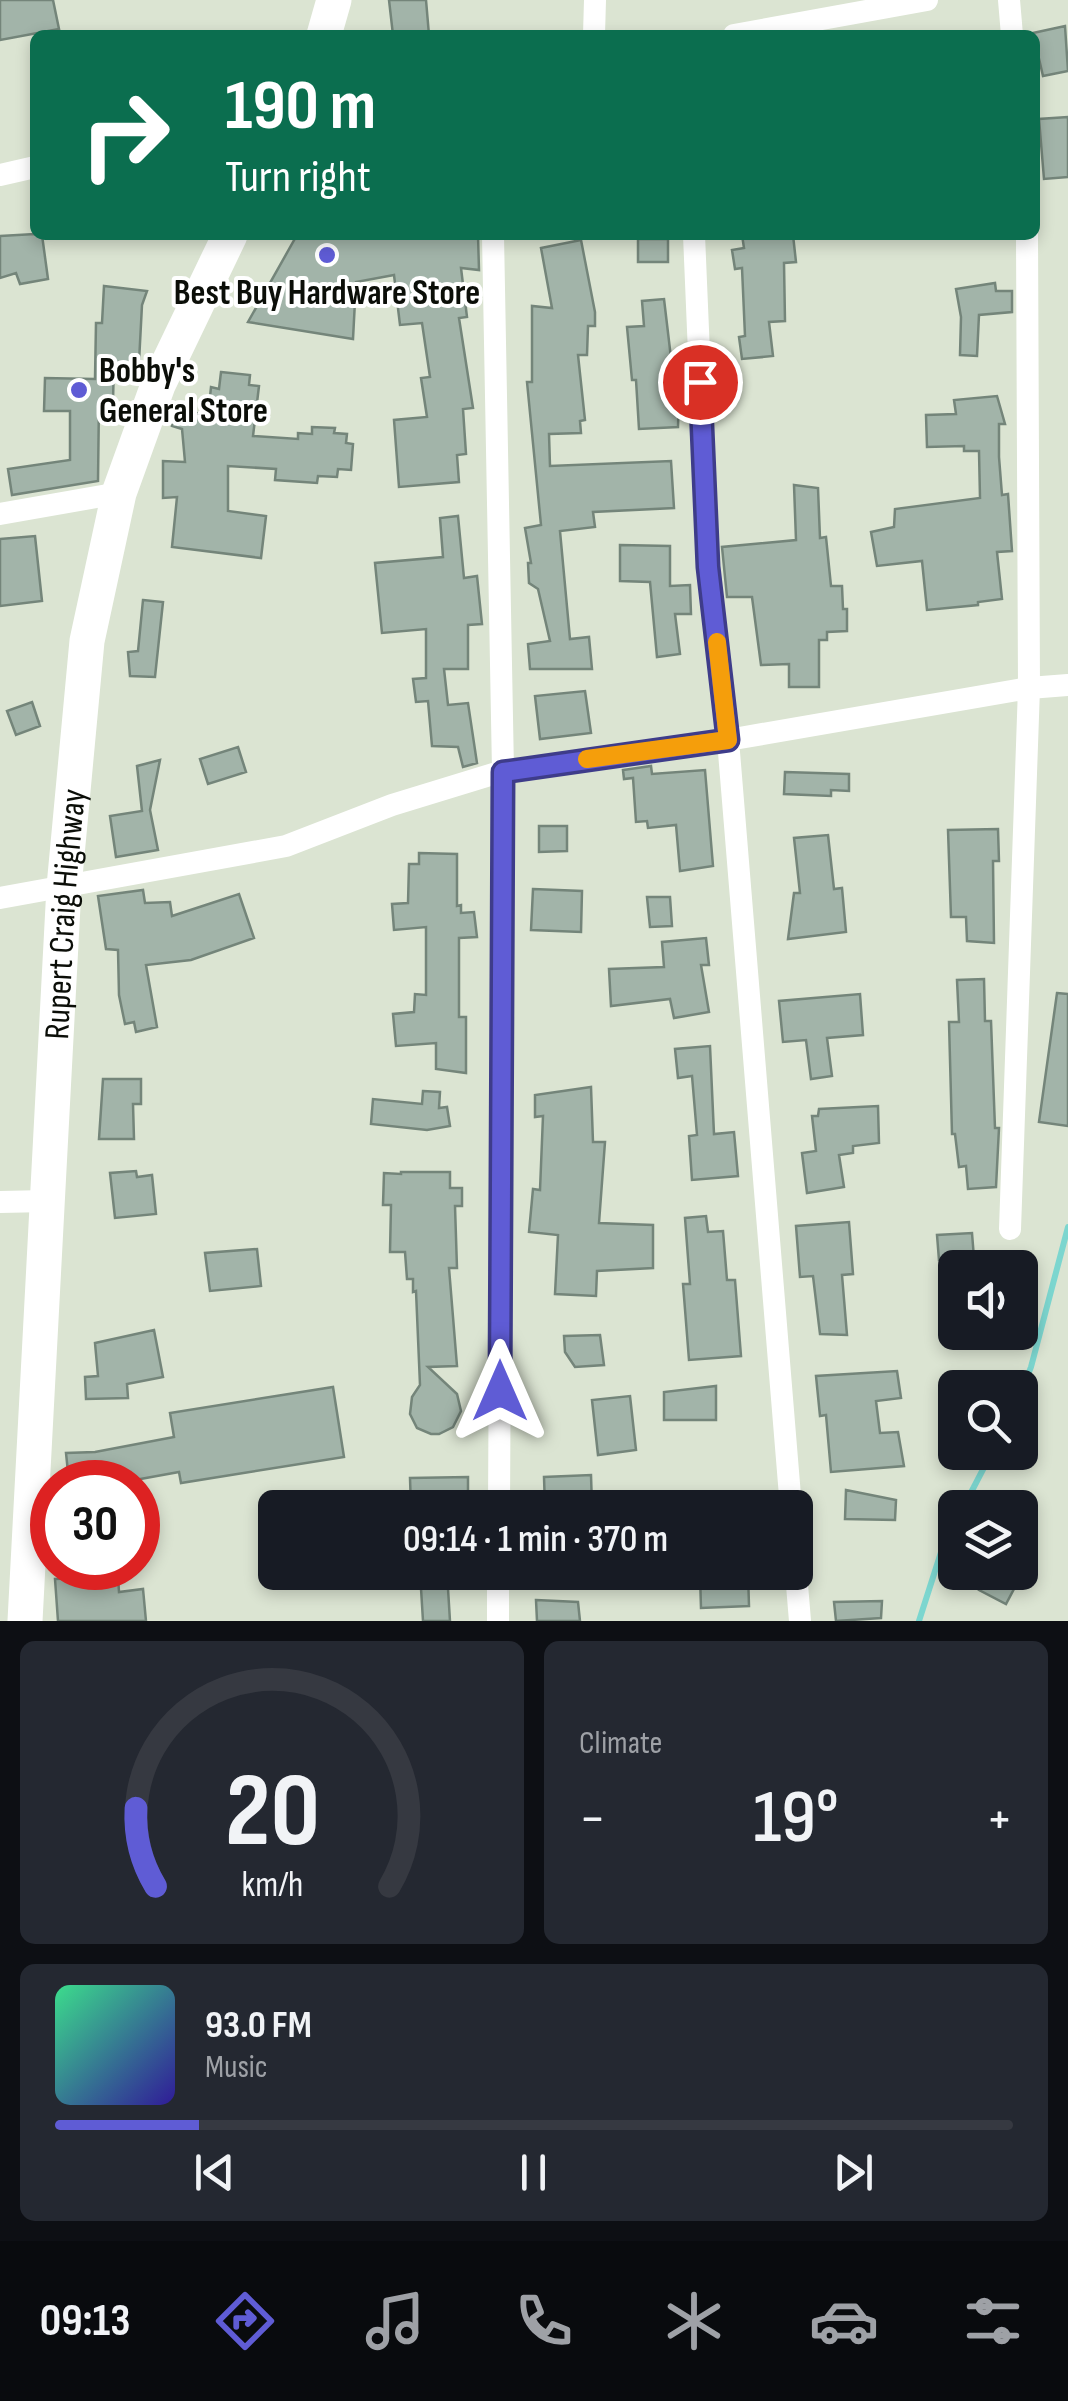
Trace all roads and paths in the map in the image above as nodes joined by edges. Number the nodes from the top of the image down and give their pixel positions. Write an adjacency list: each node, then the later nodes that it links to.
1 (334, 0): 6 (main road)
2 (595, 0): 7 (street)
3 (927, 0): 5 (street)
4 (1009, 0): 9 (street)
5 (815, 10): 8 (street)
6 (325, 30)
7 (594, 30)
8 (750, 30)
9 (1012, 30)
10 (30, 168): 11 (street)
11 (0, 174)
12 (228, 240): 16 (main road, Rupert Craig Highway)
13 (494, 240): 21 (street)
14 (694, 240): 20 (street)
15 (1027, 240): 19 (street)
16 (119, 493): 17 (street); 22 (main road, Rupert Craig Highway)
17 (0, 514)
18 (1068, 685): 19 (street)
19 (1029, 688): 20 (street); 26 (street)
20 (728, 740): 21 (street); 28 (street)
21 (503, 772): 22 (street); 27 (street)
22 (64, 886): 23 (street); 24 (main road, Rupert Craig Highway)
23 (0, 898)
24 (47, 1200): 25 (street); 31 (main road, Rupert Craig Highway)
25 (0, 1202)
26 (1010, 1228)
27 (499, 1490)
28 (789, 1490)
29 (498, 1590): 32 (street)
30 (797, 1590): 33 (street)
31 (26, 1621)
32 (498, 1621)
33 (800, 1621)

